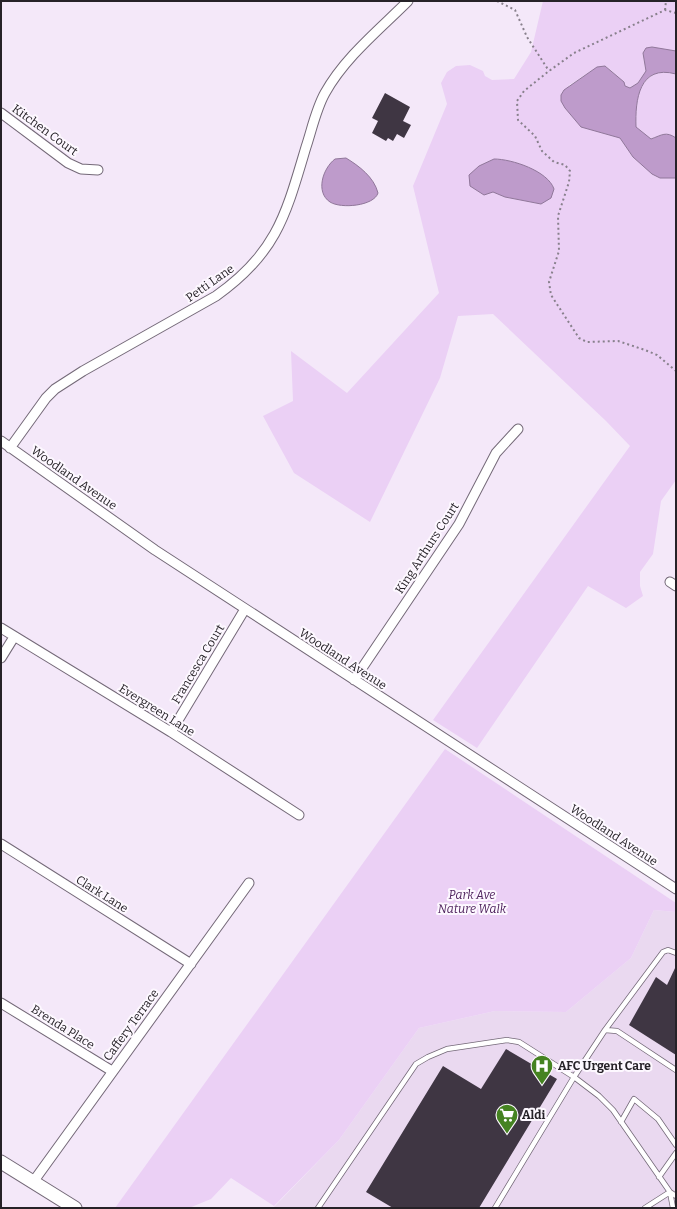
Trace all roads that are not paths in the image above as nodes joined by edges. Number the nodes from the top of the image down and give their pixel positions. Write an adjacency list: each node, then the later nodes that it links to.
1 (408, 1): 6 (street, Petti Lane)
2 (1, 113): 3 (street, Kitchen Court)
3 (98, 170)
4 (518, 430): 11 (street, King Arthurs Court)
5 (1, 441): 6 (street, Woodland Avenue)
6 (10, 448): 7 (street, Woodland Avenue)
7 (245, 609): 11 (street, Woodland Avenue); 12 (street, Francesca Court)
8 (1, 628): 9 (street, Evergreen Lane)
9 (14, 637): 10 (street); 12 (street, Evergreen Lane)
10 (1, 658)
11 (354, 680): 16 (street, Woodland Avenue)
12 (171, 732): 13 (street, Evergreen Lane)
13 (299, 815)
14 (1, 844): 18 (street, Clark Lane)
15 (249, 883): 18 (street, Caffery Terrace)
16 (676, 889)
17 (676, 953): 20 (lane)
18 (191, 964): 22 (street, Caffery Terrace)
19 (1, 1003): 22 (street, Brenda Place)
20 (605, 1030): 21 (lane); 23 (lane)
21 (676, 1070)
22 (112, 1071): 29 (street, Caffery Terrace)
23 (574, 1077): 24 (lane); 33 (lane); 34 (lane)
24 (621, 1122): 25 (lane); 28 (lane)
25 (676, 1145)
26 (676, 1153): 28 (lane)
27 (1, 1162): 29 (main road)
28 (659, 1177): 30 (lane)
29 (33, 1182): 32 (main road)
30 (670, 1192): 31 (lane); 35 (lane); 36 (lane)
31 (676, 1196)
32 (75, 1208)
33 (318, 1208)
34 (495, 1208)
35 (645, 1208)
36 (673, 1208)

